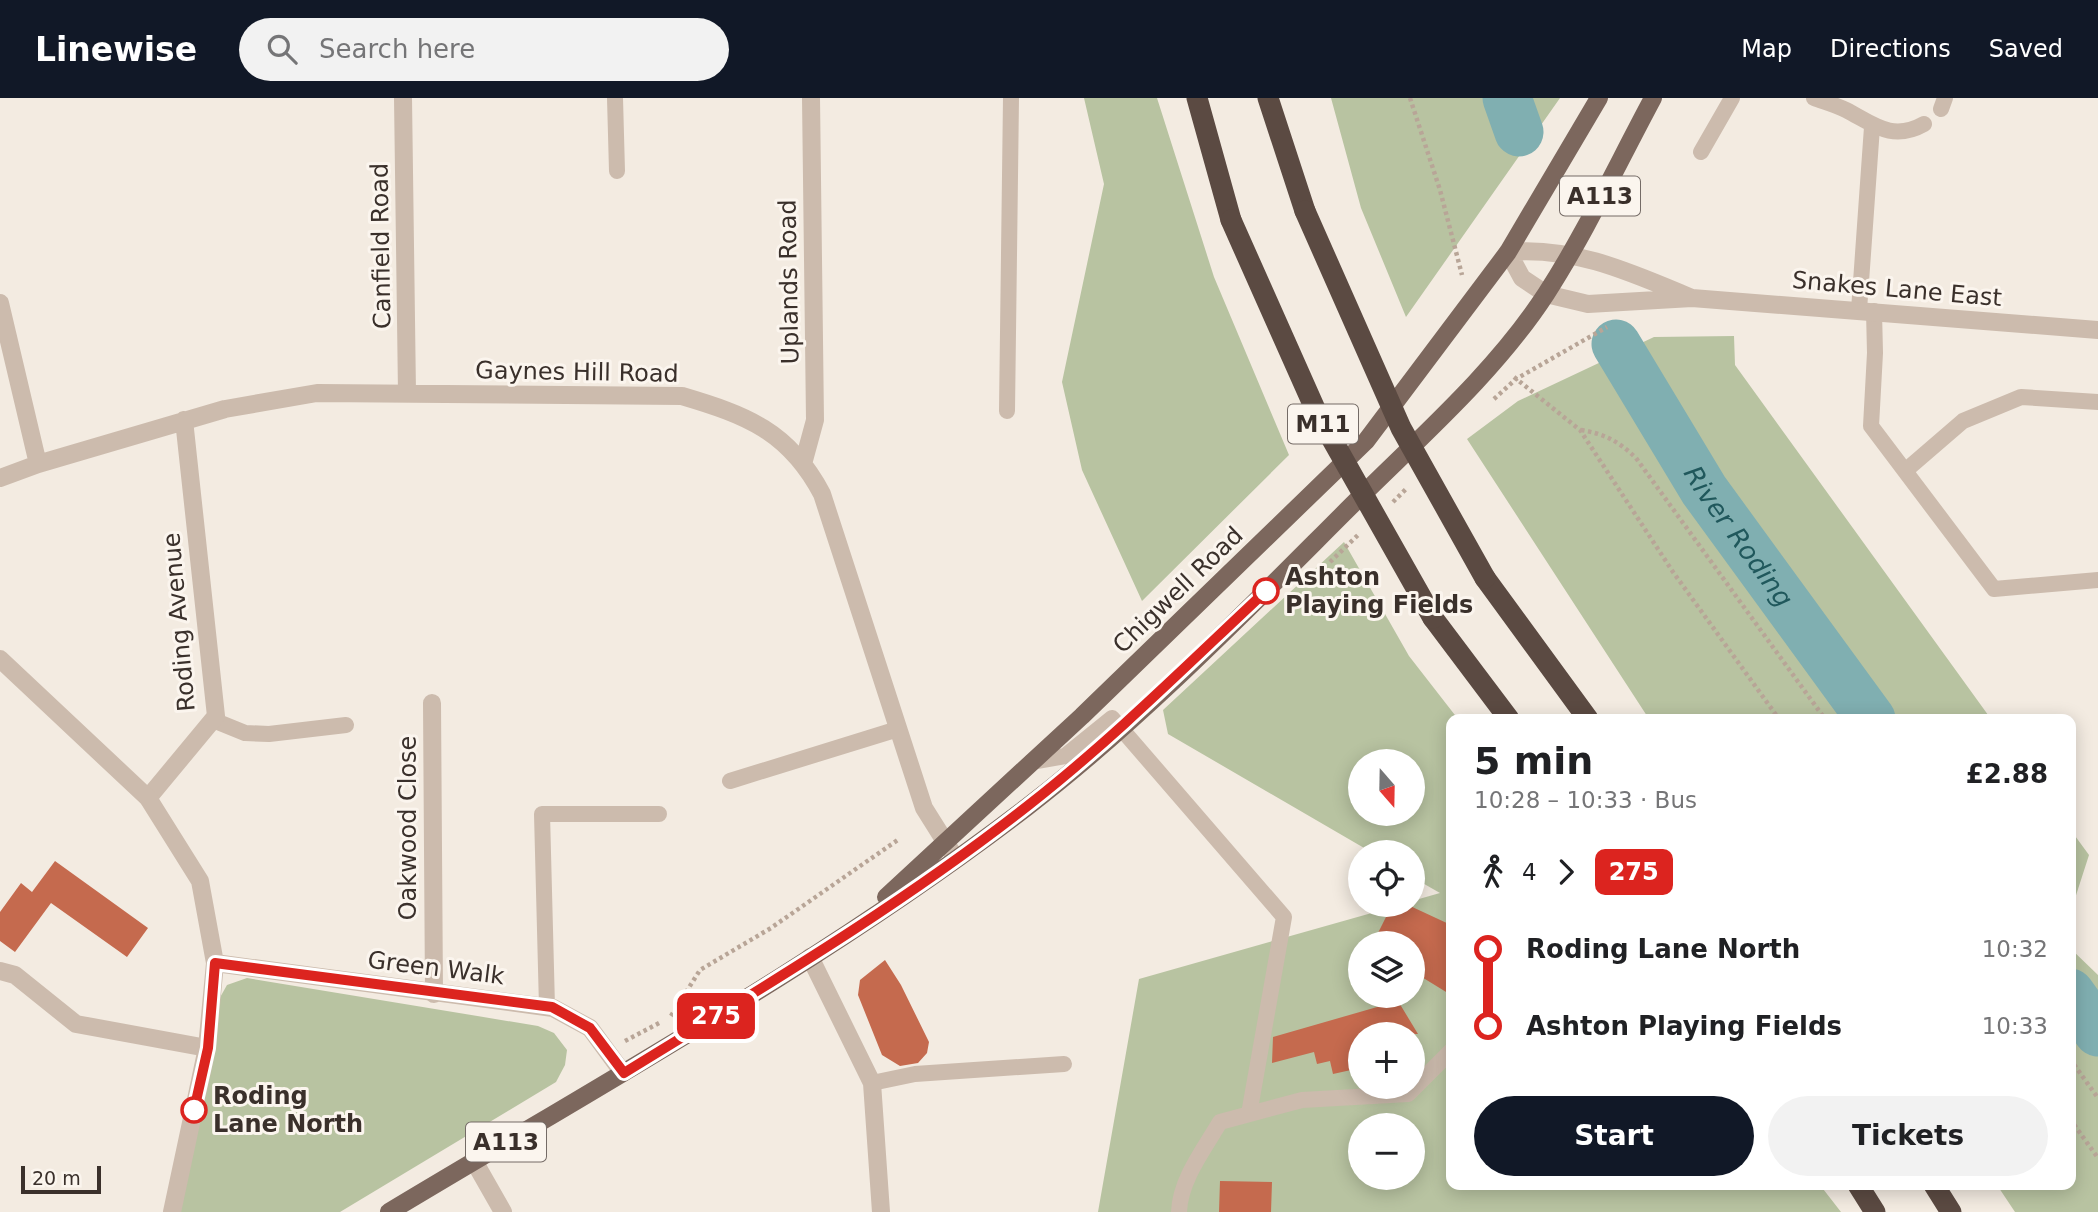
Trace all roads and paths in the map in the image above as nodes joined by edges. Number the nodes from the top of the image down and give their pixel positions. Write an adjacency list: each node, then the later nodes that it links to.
1 (403, 98): 25 (street, Canfield Road)
2 (615, 98): 15 (lane)
3 (811, 98): 31 (street, Uplands Road)
4 (1010, 98): 27 (lane)
5 (1197, 98): 37 (highway, M11, bridge)
6 (1268, 98): 38 (highway, M11, bridge)
7 (1410, 98): 18 (path)
8 (1599, 98): 16 (main road, Chigwell Road / A113)
9 (1653, 98): 17 (main road, Chigwell Road / A113)
10 (1732, 98): 14 (lane)
11 (1814, 98): 13 (lane)
12 (1924, 124): 13 (lane)
13 (1872, 127): 22 (lane)
14 (1701, 152)
15 (617, 171)
16 (1508, 252): 17 (street); 19 (street); 45 (main road, Chigwell Road / A113)
17 (1569, 253): 19 (main road, Chigwell Road / A113); 20 (street, Snakes Lane East)
18 (1463, 279)
19 (1546, 294): 20 (street, Snakes Lane East); 43 (main road, Chigwell Road / A113)
20 (1692, 298): 22 (street, Snakes Lane East)
21 (0, 303): 30 (street)
22 (1867, 310): 23 (street, Snakes Lane East); 32 (lane)
23 (2098, 330)
24 (1588, 335): 29 (path)
25 (407, 393): 28 (street, Gaynes Hill Road); 31 (street, Gaynes Hill Road)
26 (2098, 402): 32 (lane)
27 (1007, 411)
28 (184, 421): 30 (street, Gaynes Hill Road); 41 (street, Roding Avenue)
29 (1580, 430): 39 (path); 40 (path)
30 (38, 464): 33 (street, Gaynes Hill Road)
31 (803, 464): 44 (street, Gaynes Hill Road)
32 (1905, 471): 34 (lane)
33 (0, 478)
34 (2098, 580)
35 (0, 659): 47 (street)
36 (432, 703): 56 (street, Oakwood Close)
37 (1504, 714)
38 (1584, 714)
39 (1775, 714)
40 (1821, 714)
41 (213, 720): 42 (lane); 47 (street, Roding Avenue)
42 (346, 725)
43 (1120, 727): 45 (lane); 51 (main road, Chigwell Road / A113); 66 (lane)
44 (898, 729): 46 (lane); 50 (street, Gaynes Hill Road)
45 (1031, 762): 50 (main road, Chigwell Road / A113)
46 (730, 781)
47 (148, 798): 54 (street)
48 (659, 814): 57 (lane)
49 (899, 839): 59 (path)
50 (945, 844): 51 (street, Gaynes Hill Road); 52 (main road, Chigwell Road / A113)
51 (956, 859): 52 (main road, Chigwell Road / A113)
52 (847, 933): 53 (main road, Chigwell Road / A113)
53 (810, 957): 63 (main road, Chigwell Road / A113); 64 (street)
54 (215, 963): 56 (street, Green Walk); 58 (street)
55 (0, 971): 58 (street)
56 (433, 994): 57 (street, Green Walk)
57 (547, 1007): 59 (street, Green Walk)
58 (208, 1048): 72 (street)
59 (608, 1050): 63 (street, Green Walk)
60 (1446, 1056): 66 (lane)
61 (1064, 1064): 64 (lane)
62 (2076, 1067): 65 (path)
63 (624, 1073): 69 (main road, Chigwell Road / A113)
64 (872, 1083): 75 (street)
65 (2098, 1098)
66 (1249, 1114): 76 (lane)
67 (2076, 1127): 68 (path)
68 (2098, 1158)
69 (474, 1161): 73 (main road, Chigwell Road / A113); 74 (street)
70 (1861, 1190): 77 (highway)
71 (1937, 1190): 78 (highway)
72 (172, 1212)
73 (389, 1212)
74 (503, 1212)
75 (881, 1212)
76 (1179, 1212)
77 (1875, 1212)
78 (1951, 1212)

